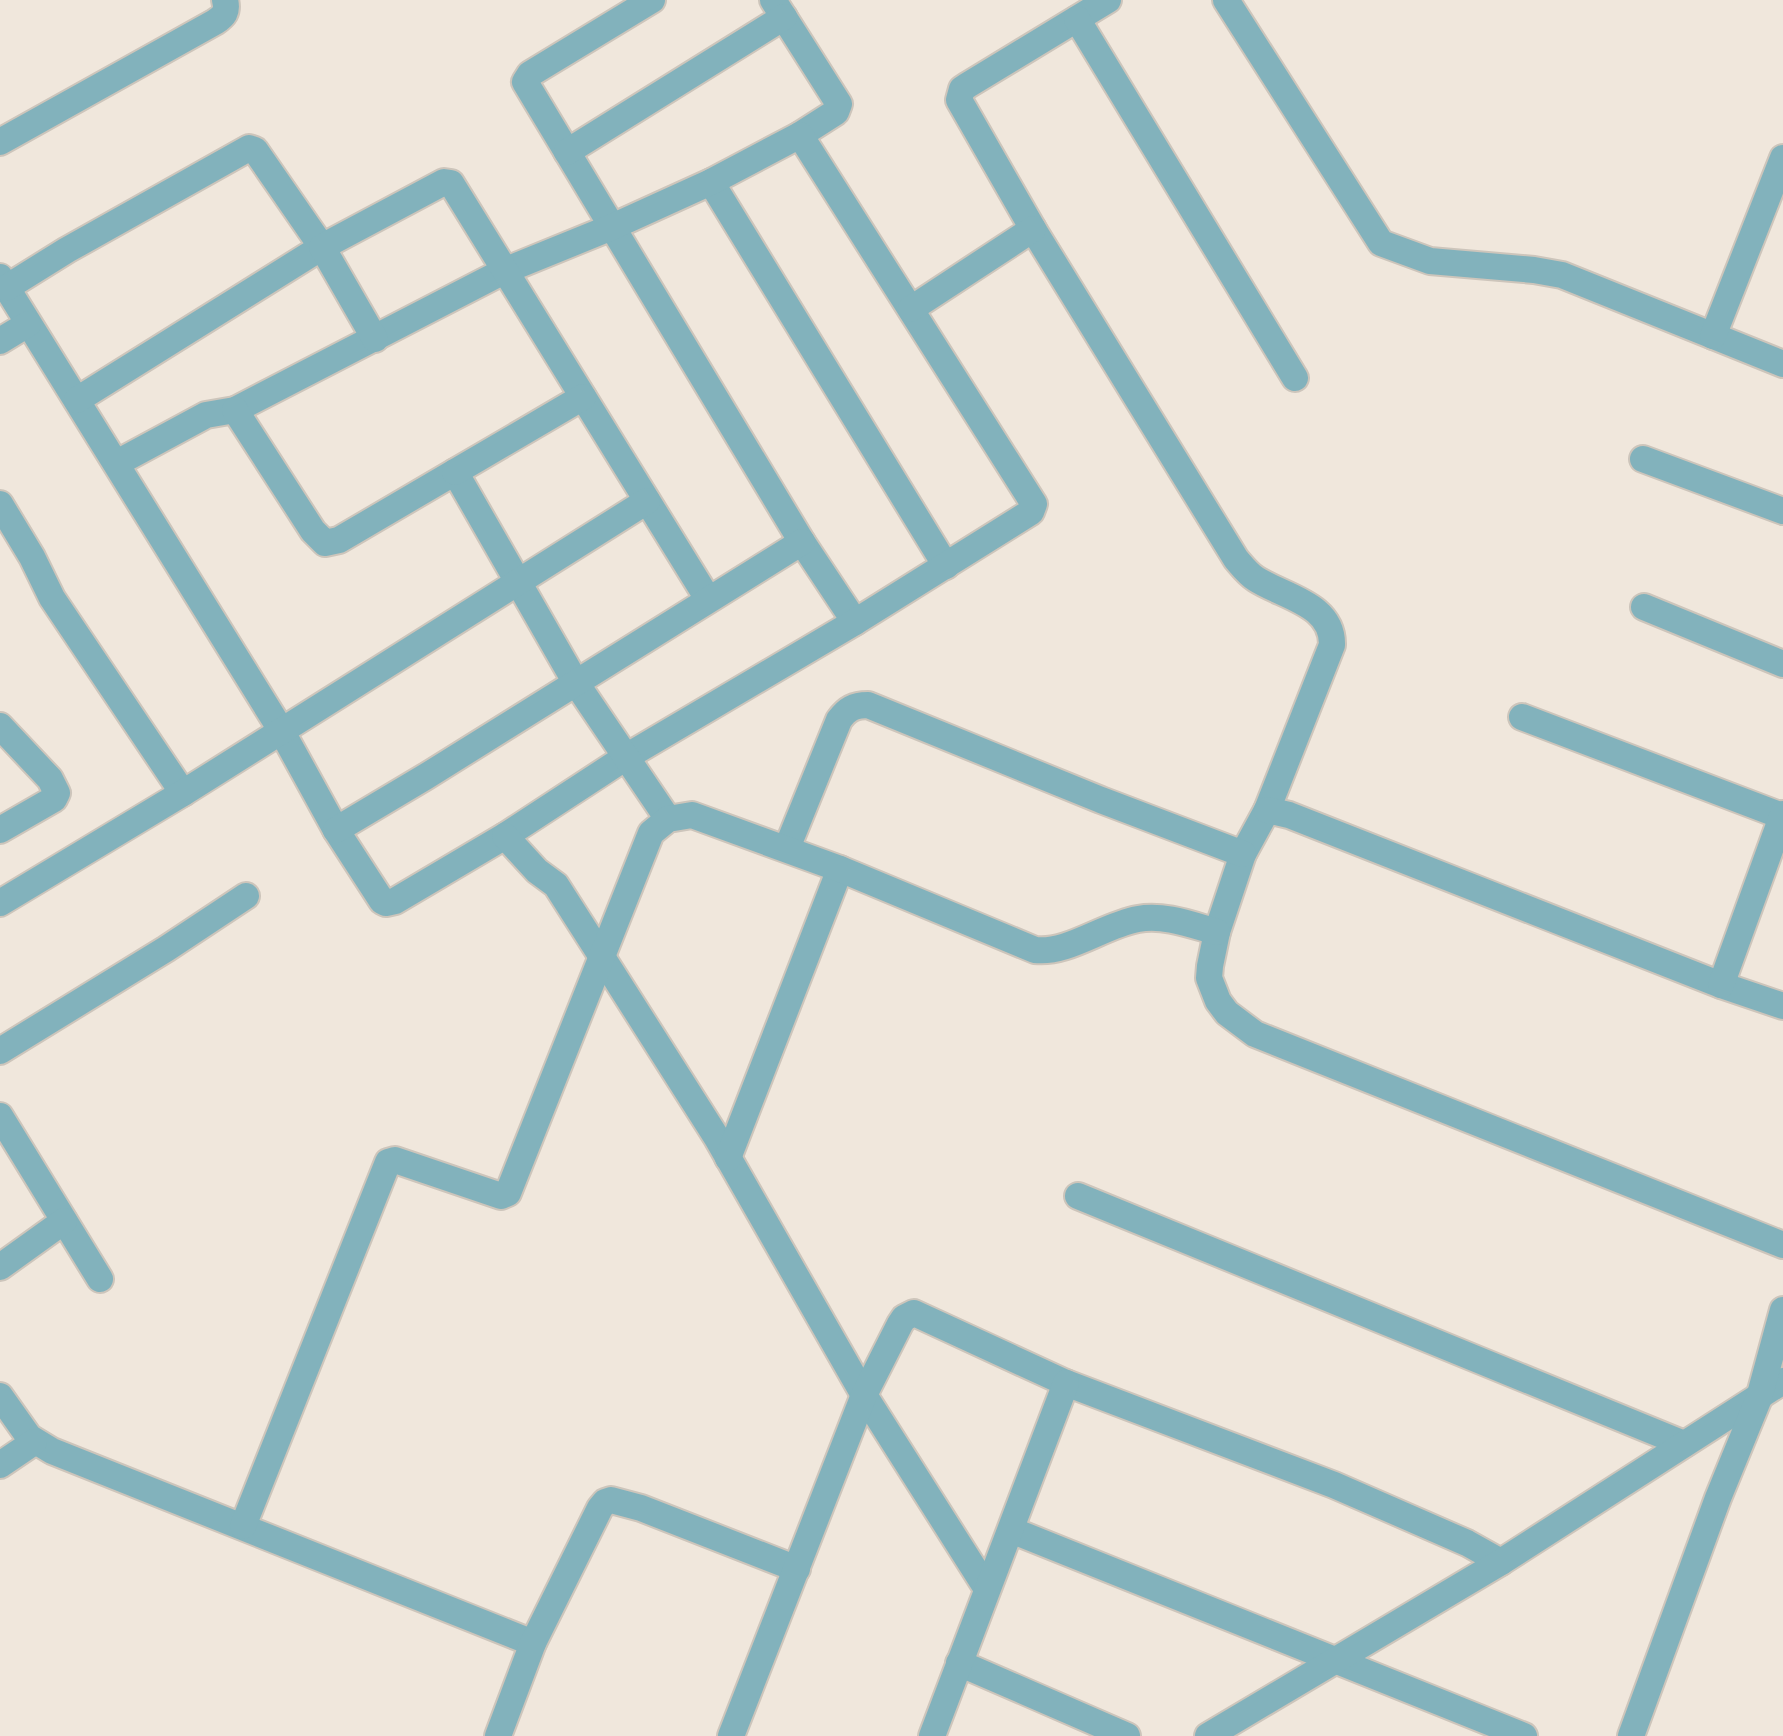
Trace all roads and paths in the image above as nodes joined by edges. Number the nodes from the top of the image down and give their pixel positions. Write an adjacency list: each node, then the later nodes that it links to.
1 (225, 0): 8 (street)
2 (652, 0): 9 (street)
3 (1108, 0): 6 (street)
4 (1226, 0): 19 (street)
5 (779, 8): 7 (street); 9 (street)
6 (1077, 19): 13 (street); 23 (street)
7 (800, 135): 11 (street); 17 (street)
8 (0, 142)
9 (567, 152): 12 (street)
10 (1783, 158): 19 (street)
11 (711, 182): 12 (street); 34 (street)
12 (612, 227): 15 (street); 33 (street)
13 (1033, 229): 17 (street); 46 (street)
14 (322, 247): 15 (street); 16 (street); 20 (street); 25 (street)
15 (504, 271): 20 (street); 24 (street)
16 (3, 283): 18 (street)
17 (911, 309): 34 (street)
18 (29, 324): 21 (street); 25 (street)
19 (1713, 336): 22 (street)
20 (375, 339): 26 (street)
21 (0, 341)
22 (1783, 364)
23 (1295, 378)
24 (583, 397): 29 (street); 30 (street)
25 (78, 400): 28 (street)
26 (236, 410): 28 (street); 29 (street)
27 (1643, 460): 32 (street)
28 (117, 463): 43 (street)
29 (456, 472): 35 (street)
30 (648, 501): 35 (street); 36 (street)
31 (0, 504): 45 (street)
32 (1783, 511)
33 (802, 542): 36 (street); 38 (street)
34 (946, 566): 38 (street)
35 (516, 582): 40 (street); 43 (street)
36 (708, 599): 40 (street)
37 (1644, 607): 39 (street)
38 (855, 622): 44 (street)
39 (1783, 664)
40 (576, 683): 44 (street); 50 (street)
41 (1522, 717): 47 (street)
42 (0, 726): 49 (street)
43 (281, 730): 45 (street); 50 (street)
44 (626, 757): 48 (street); 51 (street)
45 (183, 793): 56 (street)
46 (1267, 810): 53 (street); 59 (street)
47 (1783, 815): 59 (street)
48 (668, 819): 52 (street); 58 (street)
49 (0, 830)
50 (336, 830): 51 (street)
51 (505, 836): 58 (street)
52 (787, 848): 53 (street); 54 (street)
53 (1243, 854): 57 (street)
54 (840, 869): 57 (street); 63 (street)
55 (246, 896): 61 (street)
56 (0, 903)
57 (1217, 932): 66 (street)
58 (602, 957): 63 (street); 78 (street)
59 (1721, 985): 60 (street)
60 (1783, 1006)
61 (0, 1051)
62 (0, 1116): 65 (street)
63 (728, 1158): 72 (street)
64 (1078, 1196): 76 (street)
65 (64, 1221): 67 (street); 68 (street)
66 (1783, 1245)
67 (0, 1267)
68 (100, 1279)
69 (1783, 1310): 74 (street)
70 (1783, 1381): 74 (street)
71 (1066, 1383): 72 (street); 79 (street); 80 (street)
72 (864, 1395): 81 (street); 82 (street)
73 (0, 1396): 75 (street)
74 (1759, 1398): 76 (street); 92 (street)
75 (34, 1442): 77 (street); 78 (street)
76 (1684, 1444): 80 (street)
77 (0, 1465)
78 (243, 1526): 83 (street)
79 (1011, 1530): 82 (street); 84 (street)
80 (1502, 1562): 84 (street)
81 (797, 1569): 83 (street); 87 (street)
82 (987, 1589): 85 (street)
83 (533, 1643): 86 (street)
84 (1335, 1661): 90 (street); 91 (street)
85 (959, 1663): 88 (street); 89 (street)
86 (498, 1736)
87 (731, 1736)
88 (932, 1736)
89 (1127, 1736)
90 (1208, 1736)
91 (1524, 1736)
92 (1632, 1736)

